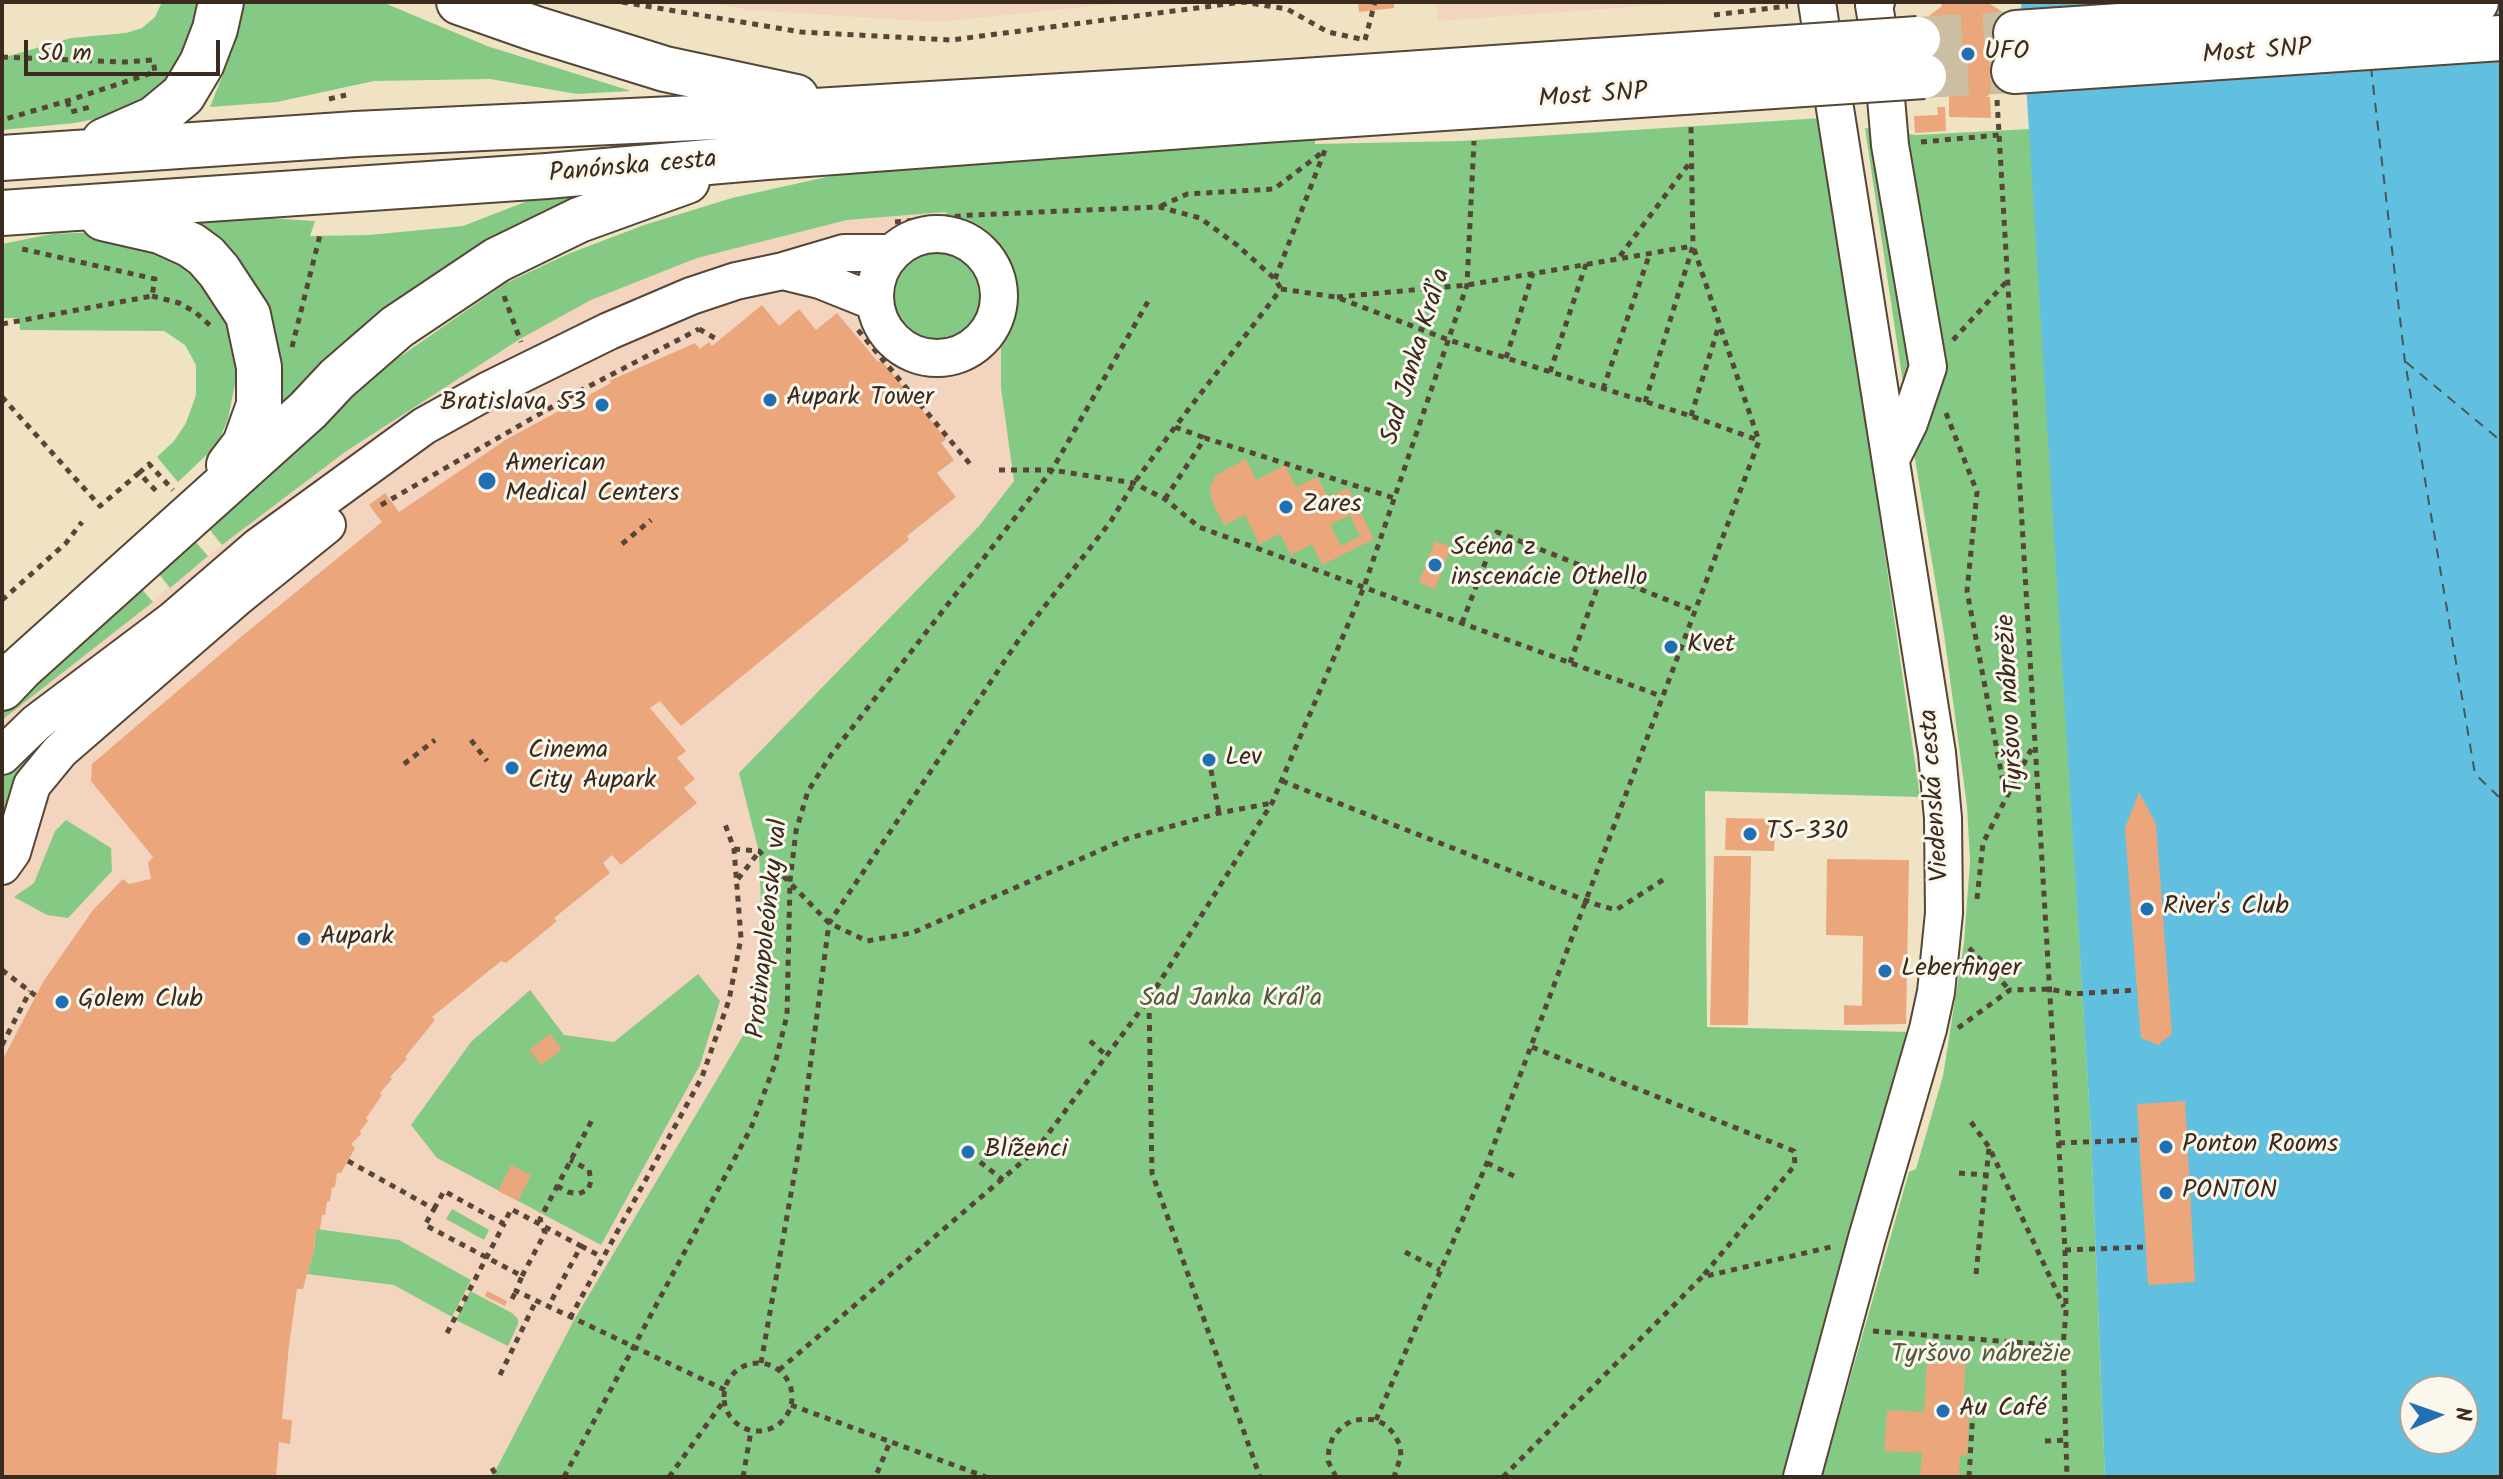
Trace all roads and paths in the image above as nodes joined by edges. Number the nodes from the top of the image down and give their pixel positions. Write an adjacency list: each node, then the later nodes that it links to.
1 (221, 2): 20 (main road)
2 (459, 2): 13 (main road)
3 (622, 2): 4 (path)
4 (1375, 2)
5 (2476, 2): 7 (main road, Most SNP)
6 (2501, 38): 7 (main road, Most SNP)
7 (2001, 40): 17 (path, Tyršovo nábrežie)
8 (2, 57): 15 (path)
9 (1921, 58): 11 (main road, Most SNP, bridge)
10 (1886, 98): 19 (street)
11 (1262, 102): 13 (main road, Panónska cesta); 22 (main road, Panónska cesta)
12 (1834, 102): 68 (street, Viedenská cesta)
13 (849, 108): 20 (main road, Panónska cesta)
14 (1691, 119): 24 (path)
15 (2, 120)
16 (1474, 132): 40 (path, Sad Janka Kráľa)
17 (1999, 135): 19 (path); 38 (path, Tyršovo nábrežie)
18 (1327, 143): 21 (path)
19 (1890, 145): 58 (street)
20 (82, 151): 23 (main road, Panónska cesta)
21 (1324, 151): 25 (path); 37 (path)
22 (766, 157): 26 (main road, Panónska cesta); 89 (main road)
23 (2, 158)
24 (1692, 160): 30 (path); 33 (path)
25 (1159, 207): 29 (path); 37 (path)
26 (62, 208): 27 (main road, Panónska cesta); 88 (main road)
27 (10, 230): 42 (path)
28 (321, 231): 55 (path)
29 (961, 238): 31 (street); 45 (street)
30 (1693, 246): 32 (path); 48 (path); 63 (path)
31 (892, 253): 35 (street); 45 (street)
32 (1650, 253): 33 (path); 60 (path)
33 (1620, 257): 34 (path)
34 (1586, 264): 36 (path); 59 (path)
35 (783, 271): 45 (street); 61 (street)
36 (1533, 273): 40 (path); 57 (path)
37 (1275, 279): 41 (path)
38 (2007, 281): 58 (path); 93 (path, Tyršovo nábrežie)
39 (506, 283): 53 (path)
40 (1467, 285): 43 (path); 52 (path, Sad Janka Kráľa)
41 (1281, 289): 43 (path); 65 (path)
42 (152, 296): 47 (path); 50 (path)
43 (1336, 297): 52 (path)
44 (1150, 298): 71 (path, Protinapoleónsky val)
45 (864, 313): 69 (path)
46 (711, 323): 49 (path)
47 (2, 324)
48 (1720, 324): 64 (path); 67 (path)
49 (699, 329): 51 (path); 54 (path)
50 (220, 337)
51 (718, 340)
52 (1449, 340): 57 (path); 76 (path, Sad Janka Kráľa)
53 (523, 346)
54 (657, 350): 56 (path); 78 (path)
55 (289, 357)
56 (659, 358)
57 (1506, 358): 59 (path)
58 (1928, 367): 68 (street); 99 (path)
59 (1550, 372): 60 (path)
60 (1603, 389): 63 (path)
61 (487, 391): 94 (street); 105 (street)
62 (2, 397): 72 (path)
63 (1645, 402): 64 (path)
64 (1691, 416): 67 (path)
65 (1175, 427): 66 (path); 73 (path)
66 (1205, 438): 76 (path); 77 (path)
67 (1759, 441): 85 (path)
68 (1891, 459): 142 (street, Viedenská cesta)
69 (970, 464)
70 (999, 470): 71 (path)
71 (1052, 470): 73 (path); 108 (path, Protinapoleónsky val)
72 (139, 473): 74 (path); 75 (path)
73 (1134, 483): 77 (path); 111 (path)
74 (158, 493)
75 (178, 494)
76 (1394, 498): 83 (path, Sad Janka Kráľa)
77 (1165, 499): 83 (path)
78 (381, 505)
79 (650, 519): 81 (path)
80 (82, 522): 84 (path)
81 (621, 543)
82 (1602, 575): 85 (path); 86 (path); 87 (path)
83 (1364, 587): 86 (path); 98 (path, Sad Janka Kráľa)
84 (2, 600)
85 (1695, 611): 90 (path)
86 (1462, 624): 87 (path)
87 (1570, 663): 90 (path)
88 (2, 664)
89 (2, 688)
90 (1661, 696): 110 (path)
91 (471, 740): 95 (path)
92 (436, 741): 96 (path)
93 (2035, 742): 99 (path); 114 (path, Tyršovo nábrežie)
94 (2, 756)
95 (487, 761)
96 (405, 765)
97 (1211, 770): 101 (path)
98 (1282, 781): 100 (path, Sad Janka Kráľa); 110 (path)
99 (2006, 798): 109 (path)
100 (1272, 803): 101 (path); 119 (path, Sad Janka Kráľa)
101 (1219, 813): 111 (path)
102 (725, 824): 103 (path)
103 (734, 849): 104 (path); 107 (path)
104 (759, 851): 107 (path); 108 (path)
105 (2, 866)
106 (1666, 878): 110 (path)
107 (737, 881): 147 (path)
108 (790, 881): 111 (path); 164 (path, Protinapoleónsky val)
109 (1977, 899)
110 (1587, 901): 123 (path)
111 (829, 923): 165 (path)
112 (1964, 943): 115 (path)
113 (2, 970): 117 (path)
114 (2050, 989): 115 (path); 116 (path); 128 (path, Tyršovo nábrežie)
115 (2010, 990): 120 (path)
116 (2137, 990)
117 (30, 991): 118 (path); 122 (path)
118 (36, 996)
119 (1149, 999): 124 (path, Sad Janka Kráľa); 184 (path)
120 (1950, 1033)
121 (1090, 1041): 124 (path)
122 (2, 1045)
123 (1532, 1047): 133 (path); 152 (path)
124 (1108, 1057): 137 (path, Sad Janka Kráľa)
125 (594, 1116): 130 (path)
126 (1971, 1122): 129 (path)
127 (2139, 1140): 128 (path)
128 (2059, 1143): 145 (path, Tyršovo nábrežie)
129 (1989, 1147): 135 (path); 157 (path)
130 (570, 1160): 138 (path); 138 (path)
131 (348, 1161): 139 (path)
132 (980, 1162): 137 (path)
133 (1487, 1163): 136 (path); 149 (path)
134 (1959, 1173): 135 (path)
135 (1986, 1175): 150 (path)
136 (1518, 1178)
137 (1003, 1180): 166 (path, Sad Janka Kráľa)
138 (557, 1186): 141 (path)
139 (434, 1209): 140 (path); 148 (path)
140 (504, 1224): 141 (path); 148 (path)
141 (542, 1225): 143 (path); 151 (path)
142 (1867, 1238): 152 (path); 188 (street, Viedenská cesta)
143 (581, 1246): 147 (path); 156 (path)
144 (2145, 1247): 145 (path)
145 (2065, 1250): 157 (path, Tyršovo nábrežie)
146 (1405, 1252): 149 (path)
147 (602, 1257): 158 (path)
148 (486, 1258): 151 (path); 161 (path)
149 (1440, 1270): 172 (path)
150 (1976, 1274)
151 (522, 1276): 153 (path)
152 (1702, 1277): 187 (path)
153 (516, 1291): 154 (path); 155 (path)
154 (512, 1299)
155 (536, 1301): 156 (path); 167 (path)
156 (548, 1307): 158 (path)
157 (2066, 1312): 163 (path, Tyršovo nábrežie)
158 (570, 1318): 164 (path)
159 (1971, 1329): 162 (path)
160 (1868, 1330): 162 (path)
161 (447, 1333)
162 (1970, 1339): 163 (path)
163 (2063, 1346): 174 (path, Tyršovo nábrežie)
164 (633, 1348): 168 (path); 180 (path, Protinapoleónsky val)
165 (761, 1363): 166 (path); 168 (path)
166 (779, 1370): 170 (path)
167 (500, 1375)
168 (725, 1390): 169 (path)
169 (724, 1401): 173 (path); 181 (path)
170 (791, 1405): 173 (path); 176 (path)
171 (1973, 1410): 189 (path)
172 (1376, 1420): 185 (path); 186 (path)
173 (751, 1431): 182 (path)
174 (2066, 1440): 175 (path); 190 (path, Tyršovo nábrežie)
175 (2045, 1441)
176 (890, 1442): 178 (path); 183 (path)
177 (492, 1468): 179 (path)
178 (877, 1473)
179 (497, 1477)
180 (564, 1477)
181 (669, 1477)
182 (743, 1477)
183 (986, 1477)
184 (1260, 1477)
185 (1336, 1477)
186 (1394, 1477)
187 (1503, 1477)
188 (1802, 1477)
189 (1969, 1477)
190 (2067, 1477)

